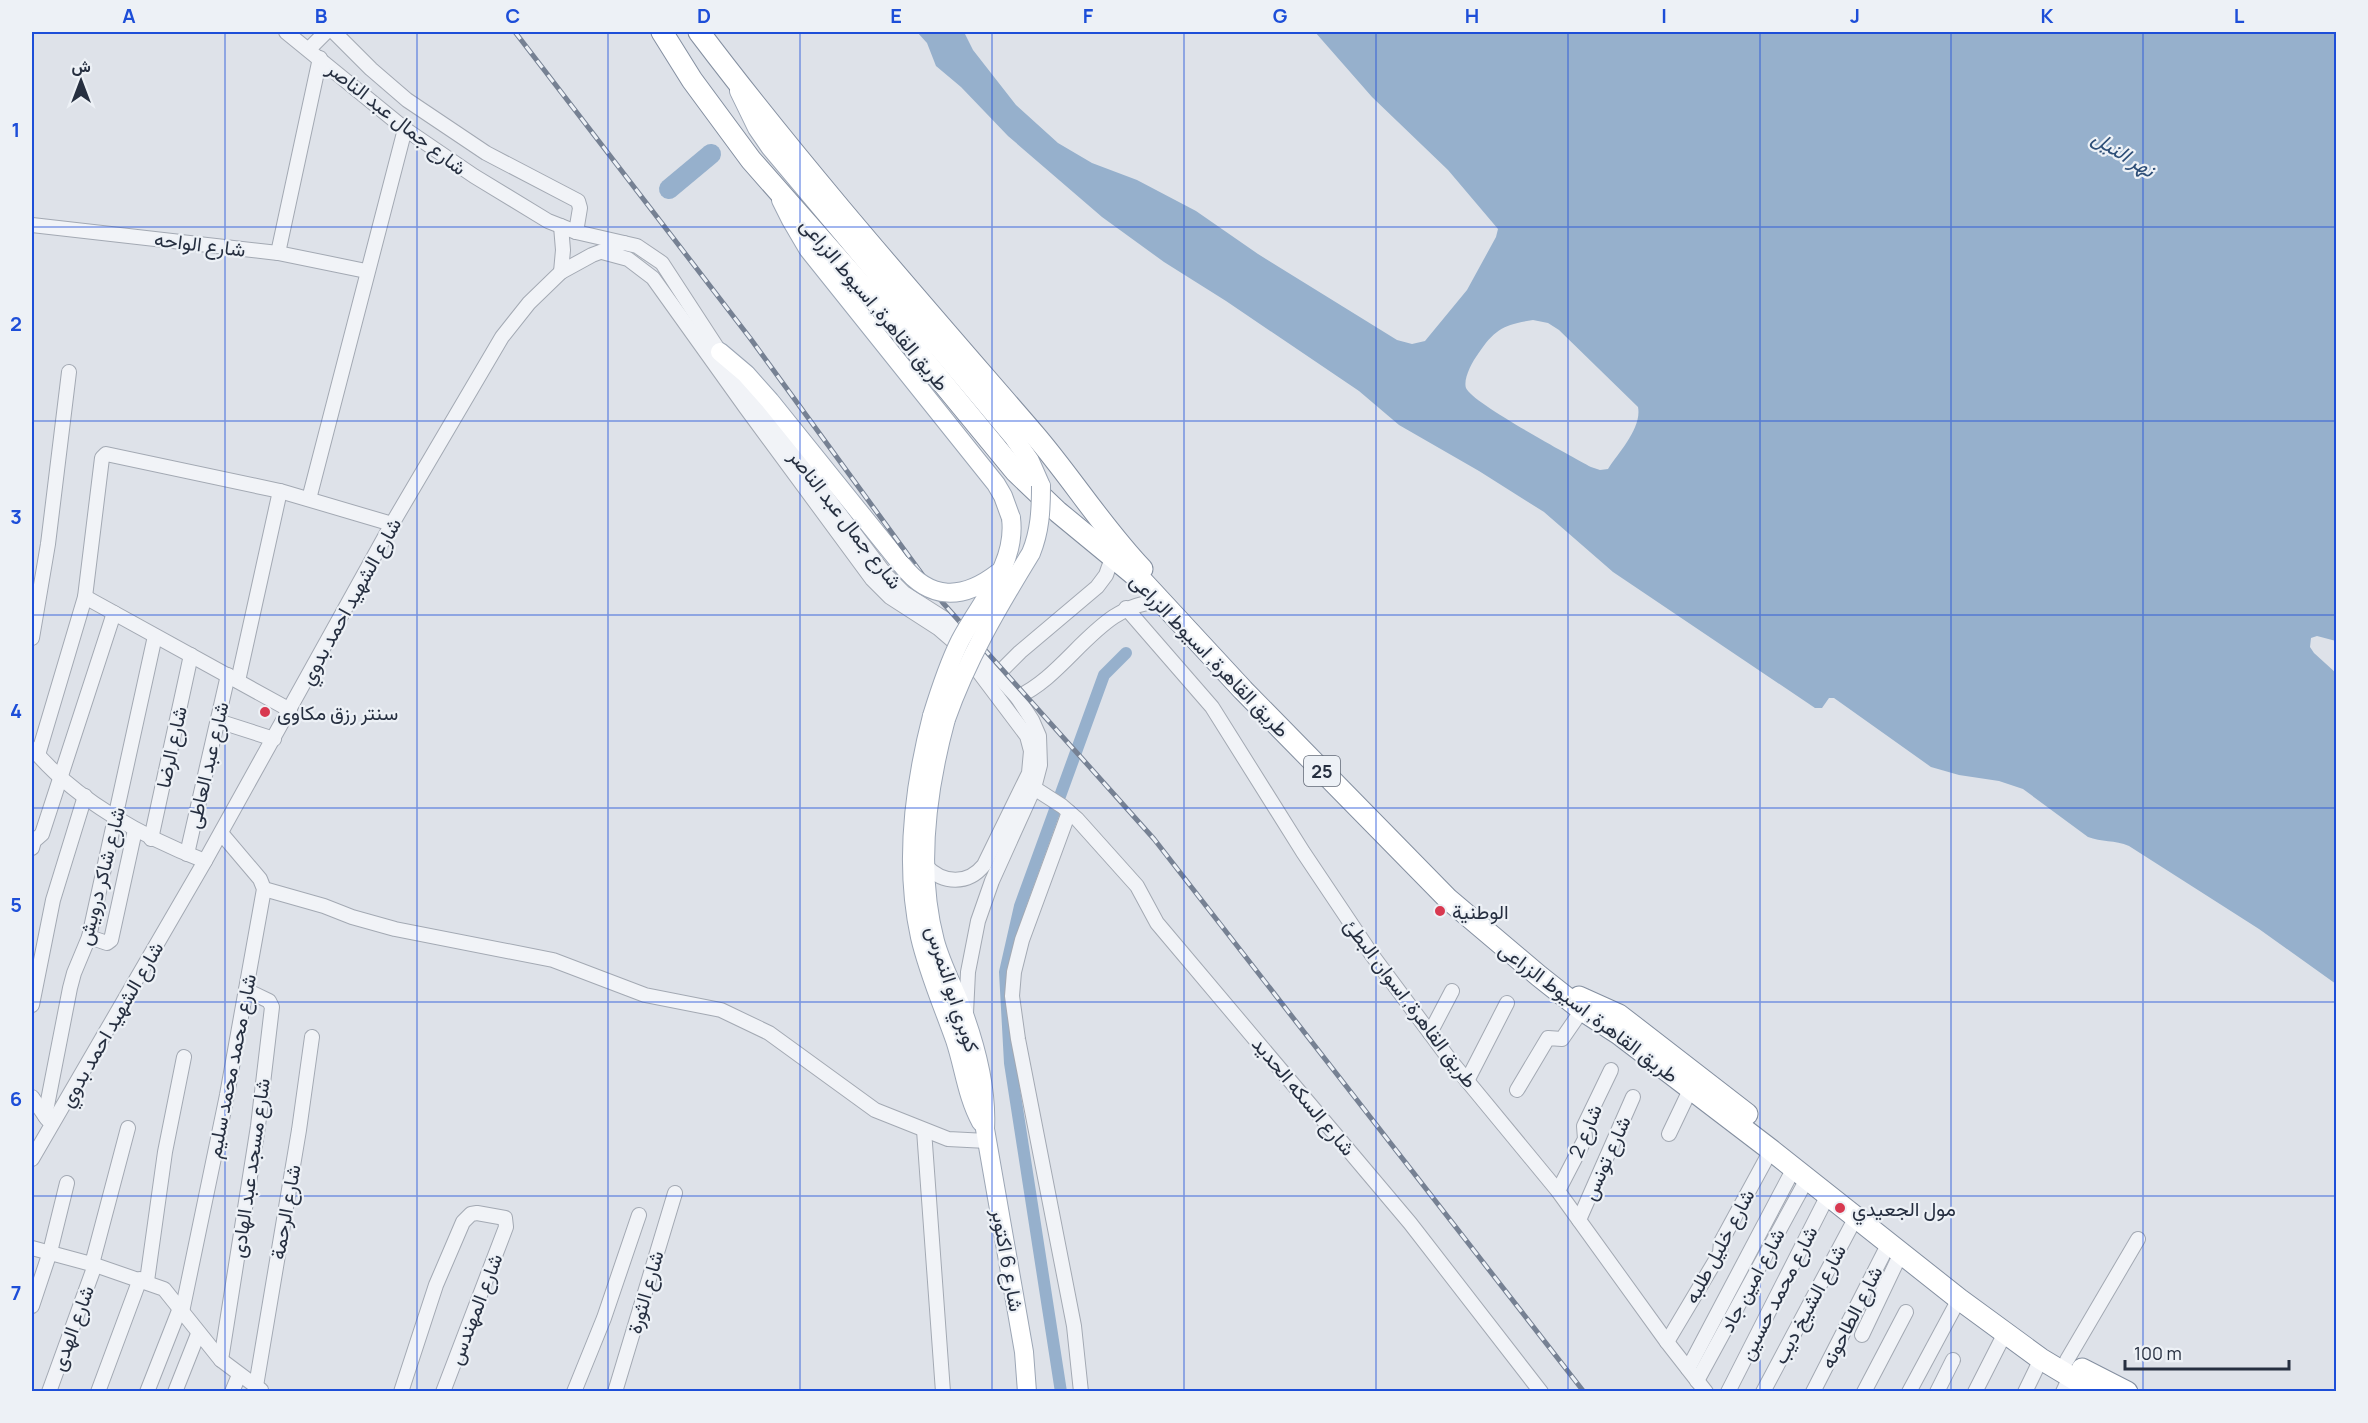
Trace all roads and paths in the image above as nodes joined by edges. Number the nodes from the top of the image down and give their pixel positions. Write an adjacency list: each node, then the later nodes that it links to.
1 (285, 32): 6 (street, شارع جمال عبد الناصر)
2 (326, 32): 6 (street)
3 (334, 32): 9 (street, شارع جمال عبد الناصر)
4 (662, 32): 11 (highway, طريق القاهرة, اسيوط الزراعى / 25)
5 (699, 32): 7 (highway, طريق القاهرة, اسيوط الزراعى / 25)
6 (314, 54): 8 (street, شارع جمال عبد الناصر); 17 (street)
7 (731, 74): 38 (main road, كوبري ابو النمرس, bridge); 105 (highway, طريق القاهرة, اسيوط الزراعى / 25)
8 (405, 129): 10 (street, شارع جمال عبد الناصر); 18 (street)
9 (486, 153): 10 (street); 14 (street, شارع جمال عبد الناصر)
10 (474, 176): 13 (street, شارع جمال عبد الناصر)
11 (777, 190): 25 (highway, طريق القاهرة, اسيوط الزراعى / 25); 26 (main road, كوبري ابو النمرس, bridge)
12 (32, 225): 17 (street, شارع الواحه)
13 (561, 226): 14 (street, شارع جمال عبد الناصر); 19 (street)
14 (576, 232): 15 (street, شارع جمال عبد الناصر)
15 (625, 243): 16 (street, شارع الشهيد احمد بدوي); 20 (street, شارع جمال عبد الناصر)
16 (600, 252): 19 (street, شارع الشهيد احمد بدوي); 53 (street, شارع جمال عبد الناصر)
17 (278, 253): 18 (street, شارع الواحه)
18 (366, 271): 23 (street)
19 (561, 272): 24 (street, شارع الشهيد احمد بدوي)
20 (720, 352): 26 (main road, bridge); 34 (street, شارع جمال عبد الناصر)
21 (69, 372): 32 (street)
22 (280, 491): 23 (street); 27 (street); 35 (street, شارع عبد العاطى)
23 (309, 499): 24 (street)
24 (392, 524): 37 (street, شارع الشهيد احمد بدوي)
25 (1112, 558): 28 (highway, طريق القاهرة, اسيوط الزراعى / 25); 34 (street)
26 (1002, 570): 38 (main road, كوبري ابو النمرس, bridge)
27 (85, 597): 30 (street); 41 (street)
28 (1162, 602): 29 (street); 60 (highway, طريق القاهرة, اسيوط الزراعى / 25)
29 (1126, 608): 36 (street); 62 (street, طريق القاهرة, اسوان البطئ)
30 (114, 613): 31 (street); 42 (street)
31 (155, 636): 33 (street); 46 (street, شارع شاكر درويش)
32 (32, 638)
33 (191, 655): 35 (street); 49 (street, شارع الرضا)
34 (997, 675): 36 (street, شارع جمال عبد الناصر)
35 (233, 678): 37 (street); 39 (street, شارع عبد العاطى)
36 (1017, 697): 43 (street, شارع جمال عبد الناصر)
37 (290, 710): 40 (street, شارع الشهيد احمد بدوي)
38 (939, 717): 53 (main road, كوبري ابو النمرس); 75 (main road, كوبري ابو النمرس)
39 (218, 721): 40 (street); 51 (street, شارع عبد العاطى)
40 (274, 739): 48 (street, شارع الشهيد احمد بدوي)
41 (35, 751): 42 (street)
42 (61, 778): 44 (street); 50 (street)
43 (1040, 791): 45 (street, شارع السكه الحديد); 61 (street, شارع جمال عبد الناصر)
44 (85, 796): 46 (street); 59 (street)
45 (1066, 809): 119 (street); 120 (street, شارع السكه الحديد)
46 (116, 816): 47 (street); 55 (street, شارع شاكر درويش)
47 (135, 830): 49 (street); 55 (street)
48 (221, 833): 52 (street, شارع الشهيد احمد بدوي); 54 (street)
49 (151, 839): 51 (street)
50 (32, 848)
51 (187, 854): 52 (street)
52 (205, 861): 71 (street, شارع الشهيد احمد بدوي)
53 (926, 866): 61 (main road, كوبري ابو النمرس)
54 (264, 889): 56 (street, شارع محمد محمد سليم); 73 (street)
55 (89, 937): 71 (street, شارع شاكر درويش)
56 (246, 990): 94 (street, شارع محمد محمد سليم); 101 (street, شارع مسجد عبد الهادى)
57 (1452, 991): 62 (street)
58 (1507, 1003): 66 (street)
59 (32, 1005)
60 (1582, 1010): 67 (street); 68 (highway, طريق القاهرة, اسيوط الزراعى / 25)
61 (965, 1017): 75 (main road, كوبري ابو النمرس)
62 (1430, 1033): 66 (street, طريق القاهرة, اسوان البطئ)
63 (312, 1036): 107 (street, شارع الرحمة)
64 (184, 1057): 91 (street)
65 (1611, 1071): 80 (street, شارع 2)
66 (1467, 1081): 80 (street, طريق القاهرة, اسوان البطئ)
67 (1517, 1090)
68 (1690, 1090): 74 (street); 76 (highway, طريق القاهرة, اسيوط الزراعى / 25)
69 (32, 1097): 71 (street)
70 (1634, 1097): 85 (street, شارع تونس)
71 (48, 1121): 77 (street, شارع الشهيد احمد بدوي)
72 (128, 1128): 90 (street, شارع الهدى)
73 (924, 1130): 75 (street); 117 (street)
74 (1669, 1134)
75 (986, 1135): 118 (main road, شارع 6 اكتوبر)
76 (1771, 1150): 78 (highway, طريق القاهرة, اسيوط الزراعى / 25); 99 (street, شارع خليل طلبه)
77 (32, 1159)
78 (1800, 1173): 82 (highway, طريق القاهرة, اسيوط الزراعى / 25); 103 (street); 106 (street, شارع امين جاد)
79 (67, 1183): 89 (street)
80 (1558, 1191): 85 (street, طريق القاهرة, اسوان البطئ)
81 (675, 1193): 116 (street, شارع الثورة)
82 (1828, 1195): 84 (highway, طريق القاهرة, اسيوط الزراعى / 25); 121 (street, شارع محمد حسين)
83 (639, 1215): 115 (street)
84 (1856, 1217): 88 (highway, طريق القاهرة, اسيوط الزراعى / 25); 122 (street, شارع الشيخ ديب)
85 (1579, 1220): 99 (street, طريق القاهرة, اسوان البطئ)
86 (2138, 1239): 105 (street)
87 (32, 1248): 89 (street)
88 (1895, 1248): 92 (highway, طريق القاهرة, اسيوط الزراعى / 25); 98 (street); 123 (street, شارع الطاحونه)
89 (50, 1252): 90 (street); 93 (street)
90 (94, 1264): 91 (street); 108 (street, شارع الهدى)
91 (143, 1280): 94 (street); 109 (street)
92 (1959, 1299): 96 (highway, طريق القاهرة, اسيوط الزراعى / 25); 125 (street)
93 (32, 1306)
94 (181, 1310): 97 (street); 110 (street, شارع محمد محمد سليم)
95 (1906, 1312): 124 (street)
96 (2005, 1333): 100 (highway, طريق القاهرة, اسيوط الزراعى / 25); 127 (street)
97 (198, 1334): 101 (street); 111 (street)
98 (1862, 1335)
99 (1666, 1341): 103 (street, طريق القاهرة, اسوان البطئ)
100 (2041, 1359): 105 (highway, طريق القاهرة, اسيوط الزراعى / 25); 128 (street)
101 (221, 1360): 104 (street)
102 (1953, 1360): 126 (street)
103 (1688, 1369): 106 (street, طريق القاهرة, اسوان البطئ)
104 (239, 1376): 107 (street); 112 (street)
105 (2076, 1382): 129 (highway, طريق القاهرة, اسيوط الزراعى / 25)
106 (1701, 1386)
107 (259, 1389)
108 (49, 1392)
109 (98, 1392)
110 (147, 1392)
111 (175, 1392)
112 (232, 1392)
113 (401, 1392): 114 (street, شارع المهندس)
114 (443, 1392)
115 (574, 1392)
116 (615, 1392)
117 (943, 1392)
118 (1027, 1392)
119 (1081, 1392)
120 (1541, 1392)
121 (1728, 1392)
122 (1762, 1392)
123 (1813, 1392)
124 (1864, 1392)
125 (1909, 1392)
126 (1937, 1392)
127 (1975, 1392)
128 (2025, 1392)
129 (2127, 1392)

